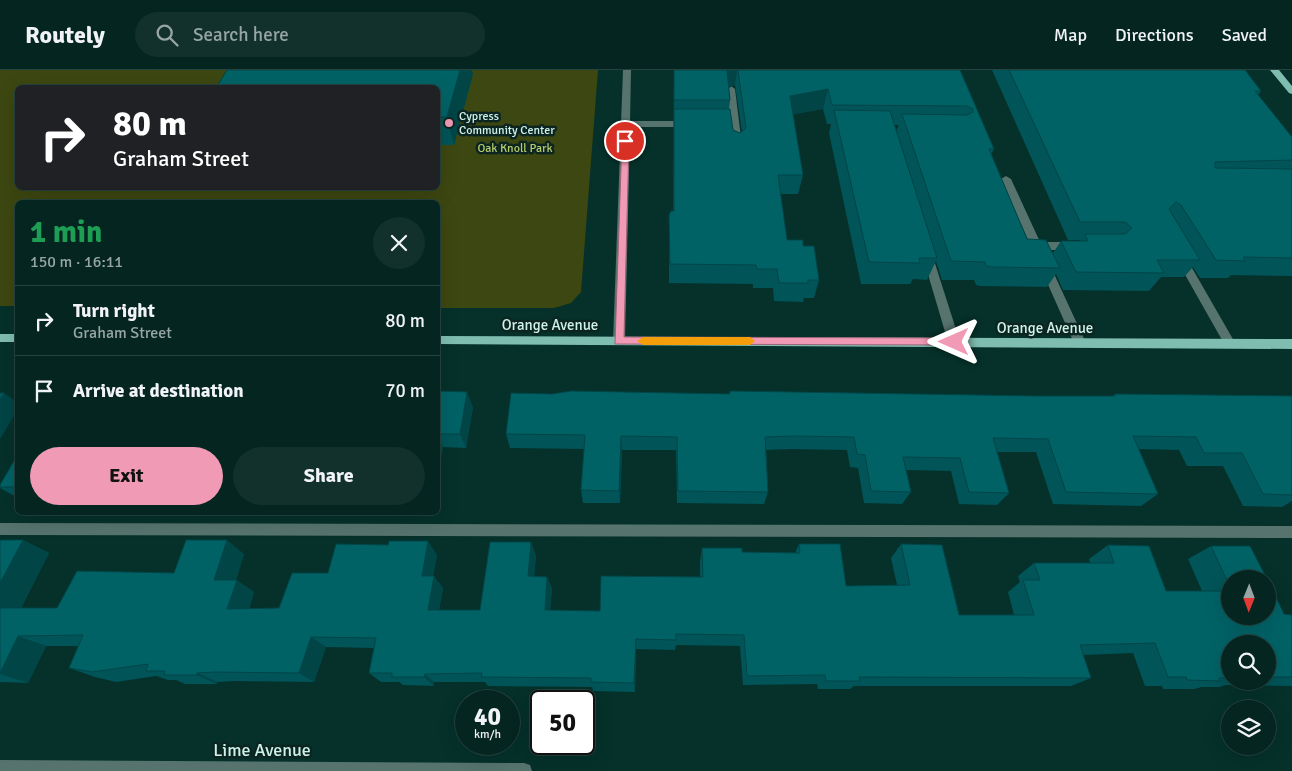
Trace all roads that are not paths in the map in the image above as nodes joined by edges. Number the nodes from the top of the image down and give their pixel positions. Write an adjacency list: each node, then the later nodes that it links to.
1 (627, 70): 5 (street)
2 (1274, 70): 4 (main road)
3 (731, 89): 7 (street)
4 (1292, 91)
5 (626, 124): 6 (street); 16 (street)
6 (705, 124)
7 (737, 148)
8 (1006, 179): 10 (street)
9 (923, 240): 17 (street)
10 (1036, 246): 11 (street); 18 (street)
11 (1083, 246)
12 (1176, 251): 19 (street)
13 (0, 338): 14 (main road)
14 (15, 338)
15 (440, 340): 16 (main road, Orange Avenue)
16 (619, 341): 17 (main road, Orange Avenue)
17 (954, 342): 18 (main road, Orange Avenue)
18 (1080, 343): 19 (main road, Orange Avenue)
19 (1230, 344): 20 (main road, Orange Avenue)
20 (1292, 344)
21 (0, 529): 22 (street)
22 (1292, 532)
23 (0, 768): 24 (street, Lime Avenue)
24 (524, 771)

